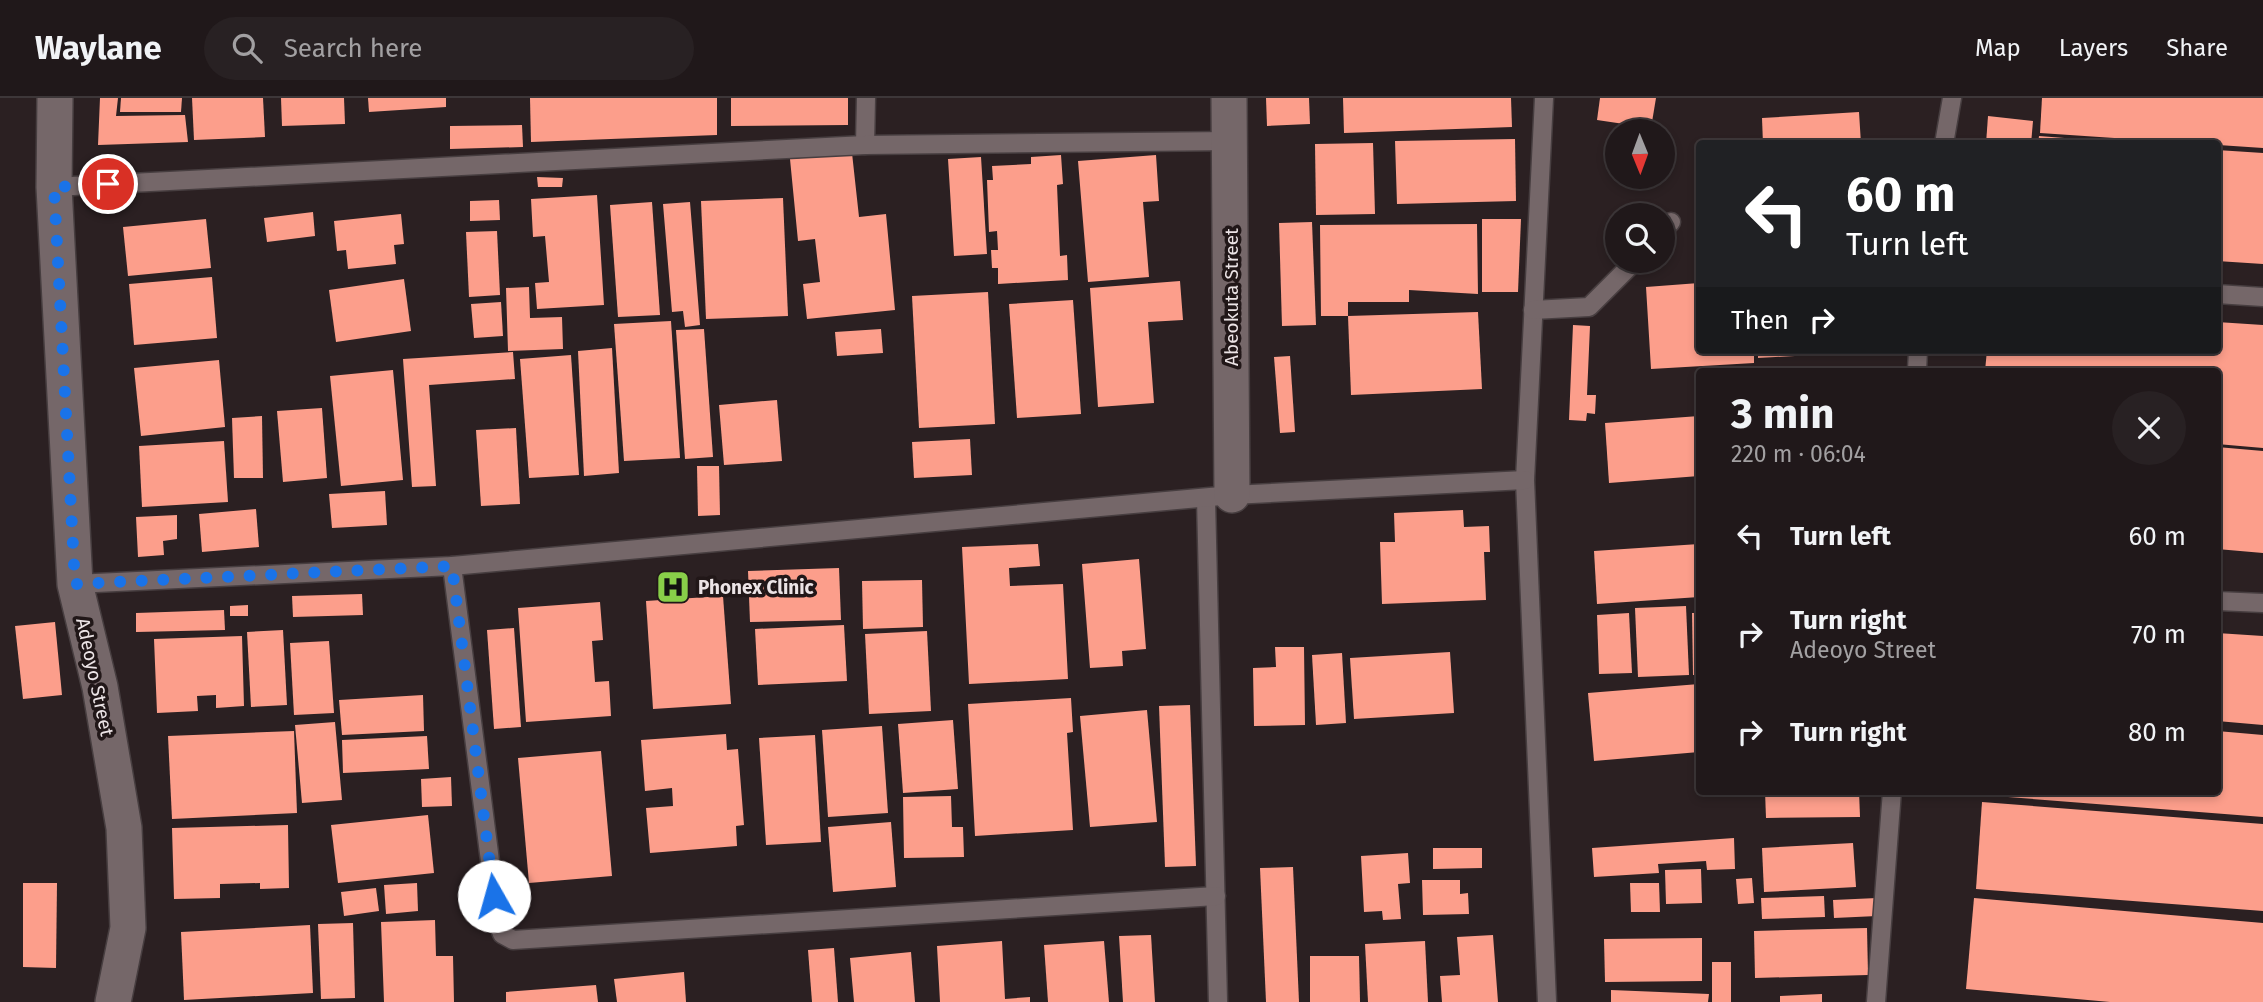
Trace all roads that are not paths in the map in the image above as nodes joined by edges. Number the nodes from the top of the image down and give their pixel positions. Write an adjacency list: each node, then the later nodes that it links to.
1 (55, 98): 9 (street, Adeoyo Street)
2 (866, 98): 8 (lane)
3 (1229, 98): 7 (street, Abeokuta Street)
4 (1544, 98): 13 (lane)
5 (1952, 98): 6 (lane)
6 (1945, 140)
7 (1230, 141): 8 (lane); 15 (street, Abeokuta Street)
8 (865, 145): 9 (lane)
9 (54, 187): 17 (street, Adeoyo Street)
10 (1623, 273): 13 (lane)
11 (2221, 294): 12 (lane)
12 (2263, 298)
13 (1533, 310): 14 (lane)
14 (1525, 480): 15 (lane); 24 (lane)
15 (1219, 497): 16 (lane); 21 (lane)
16 (452, 566): 17 (lane); 21 (lane)
17 (75, 584): 22 (street, Adeoyo Street)
18 (2221, 600): 19 (lane)
19 (2263, 603)
20 (1892, 795): 25 (lane)
21 (1216, 896): 23 (lane)
22 (113, 1002)
23 (1218, 1002)
24 (1547, 1002)
25 (1876, 1002)

